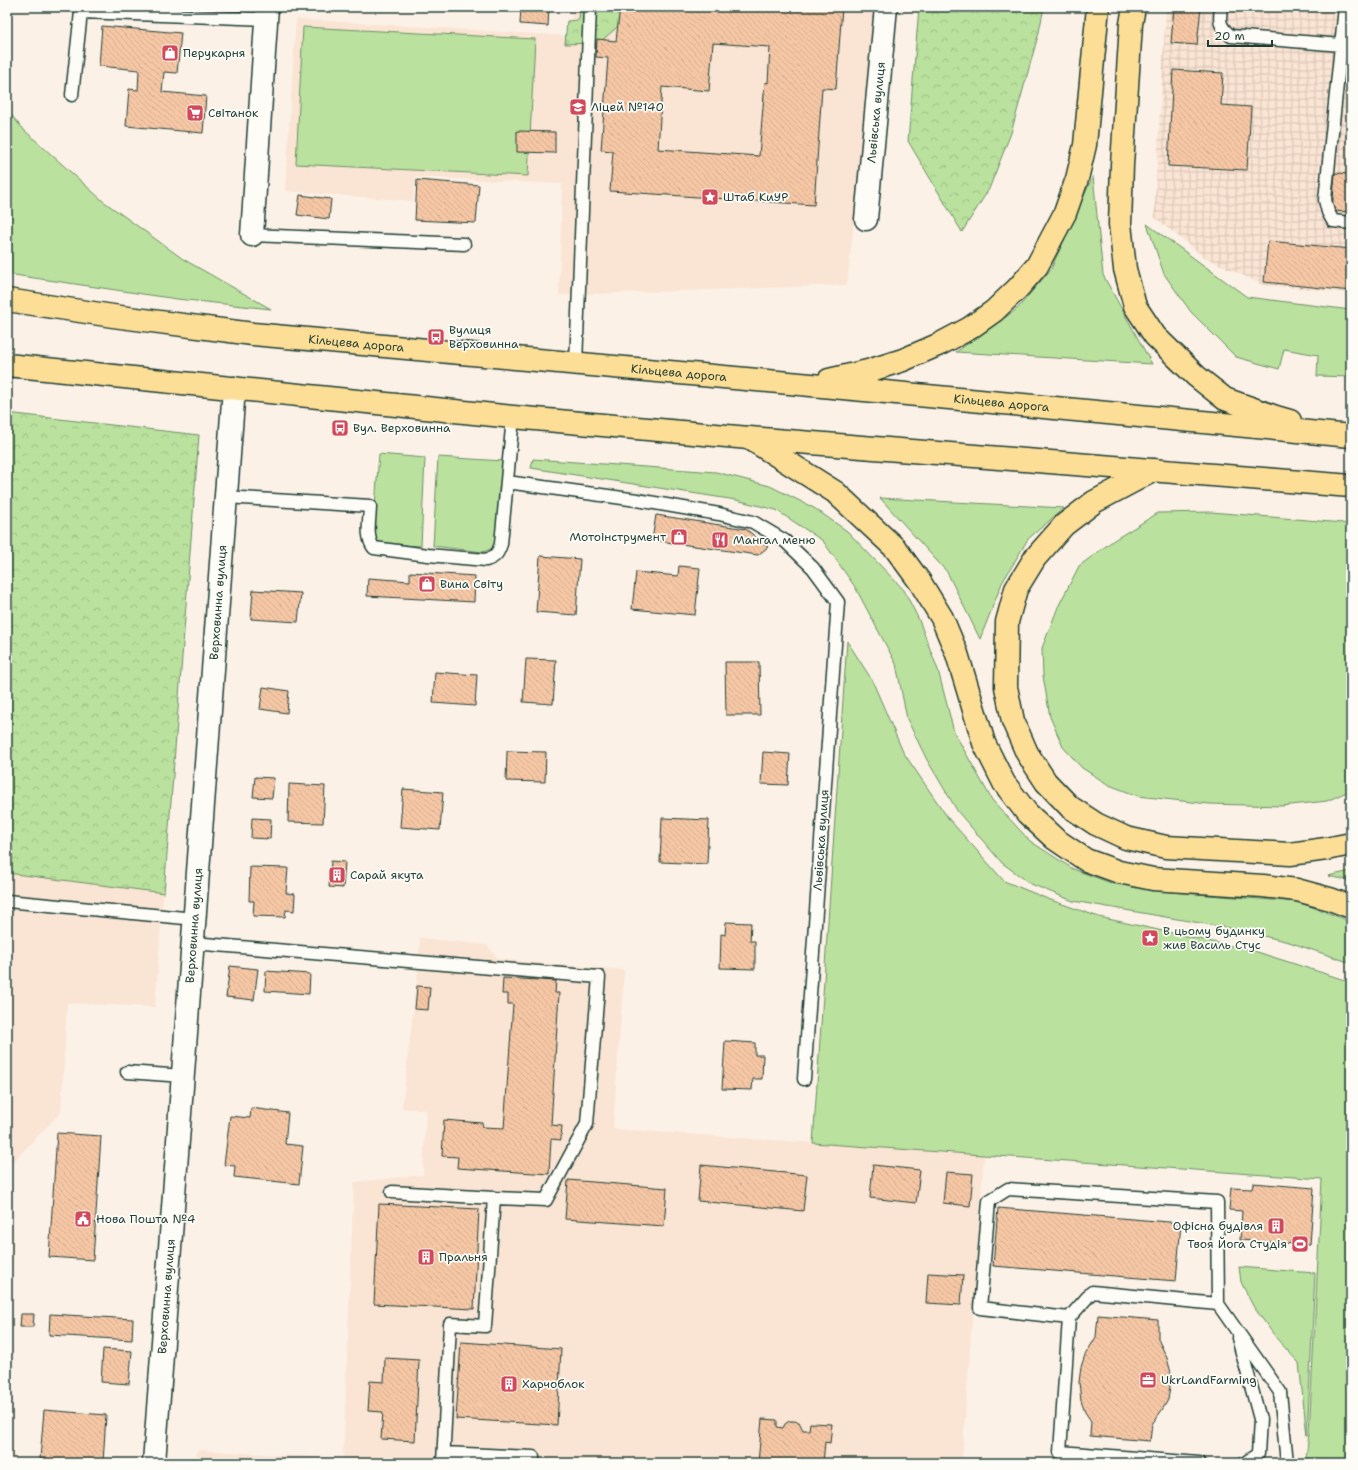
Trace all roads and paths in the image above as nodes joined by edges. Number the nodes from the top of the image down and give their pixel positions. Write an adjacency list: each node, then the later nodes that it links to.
1 (590, 7): 15 (lane)
2 (886, 7): 10 (street, Львівська вулиця)
3 (1098, 7): 17 (main road)
4 (1134, 7): 20 (main road)
5 (1221, 7): 8 (lane)
6 (1345, 7): 8 (lane)
7 (266, 13): 9 (lane); 12 (street)
8 (1341, 45): 11 (lane)
9 (72, 94)
10 (866, 219)
11 (1351, 223)
12 (252, 235): 13 (lane)
13 (464, 244)
14 (7, 300): 15 (main road, Кільцева дорога)
15 (576, 364): 17 (main road, Кільцева дорога)
16 (7, 365): 18 (main road)
17 (811, 385): 20 (main road, Кільцева дорога)
18 (234, 388): 19 (main road); 25 (street, Верховинна вулиця)
19 (513, 417): 21 (main road); 23 (lane)
20 (1351, 436)
21 (749, 438): 22 (main road); 28 (main road)
22 (1154, 470): 24 (main road); 26 (main road)
23 (507, 482): 25 (lane); 33 (lane, Львівська вулиця)
24 (1351, 486)
25 (226, 497): 29 (street, Верховинна вулиця)
26 (1351, 844)
27 (7, 902): 29 (lane)
28 (1351, 907)
29 (194, 919): 30 (street, Верховинна вулиця)
30 (193, 943): 32 (street, Верховинна вулиця); 35 (lane)
31 (126, 1072): 32 (lane)
32 (183, 1076): 40 (street, Верховинна вулиця)
33 (804, 1079)
34 (392, 1192): 35 (lane)
35 (494, 1198): 39 (lane)
36 (1218, 1304): 37 (lane); 37 (lane); 38 (lane)
37 (1069, 1318): 42 (lane)
38 (1236, 1330): 43 (lane); 44 (lane)
39 (443, 1458): 41 (lane)
40 (154, 1463)
41 (533, 1463)
42 (1199, 1463)
43 (1245, 1463)
44 (1287, 1463)

